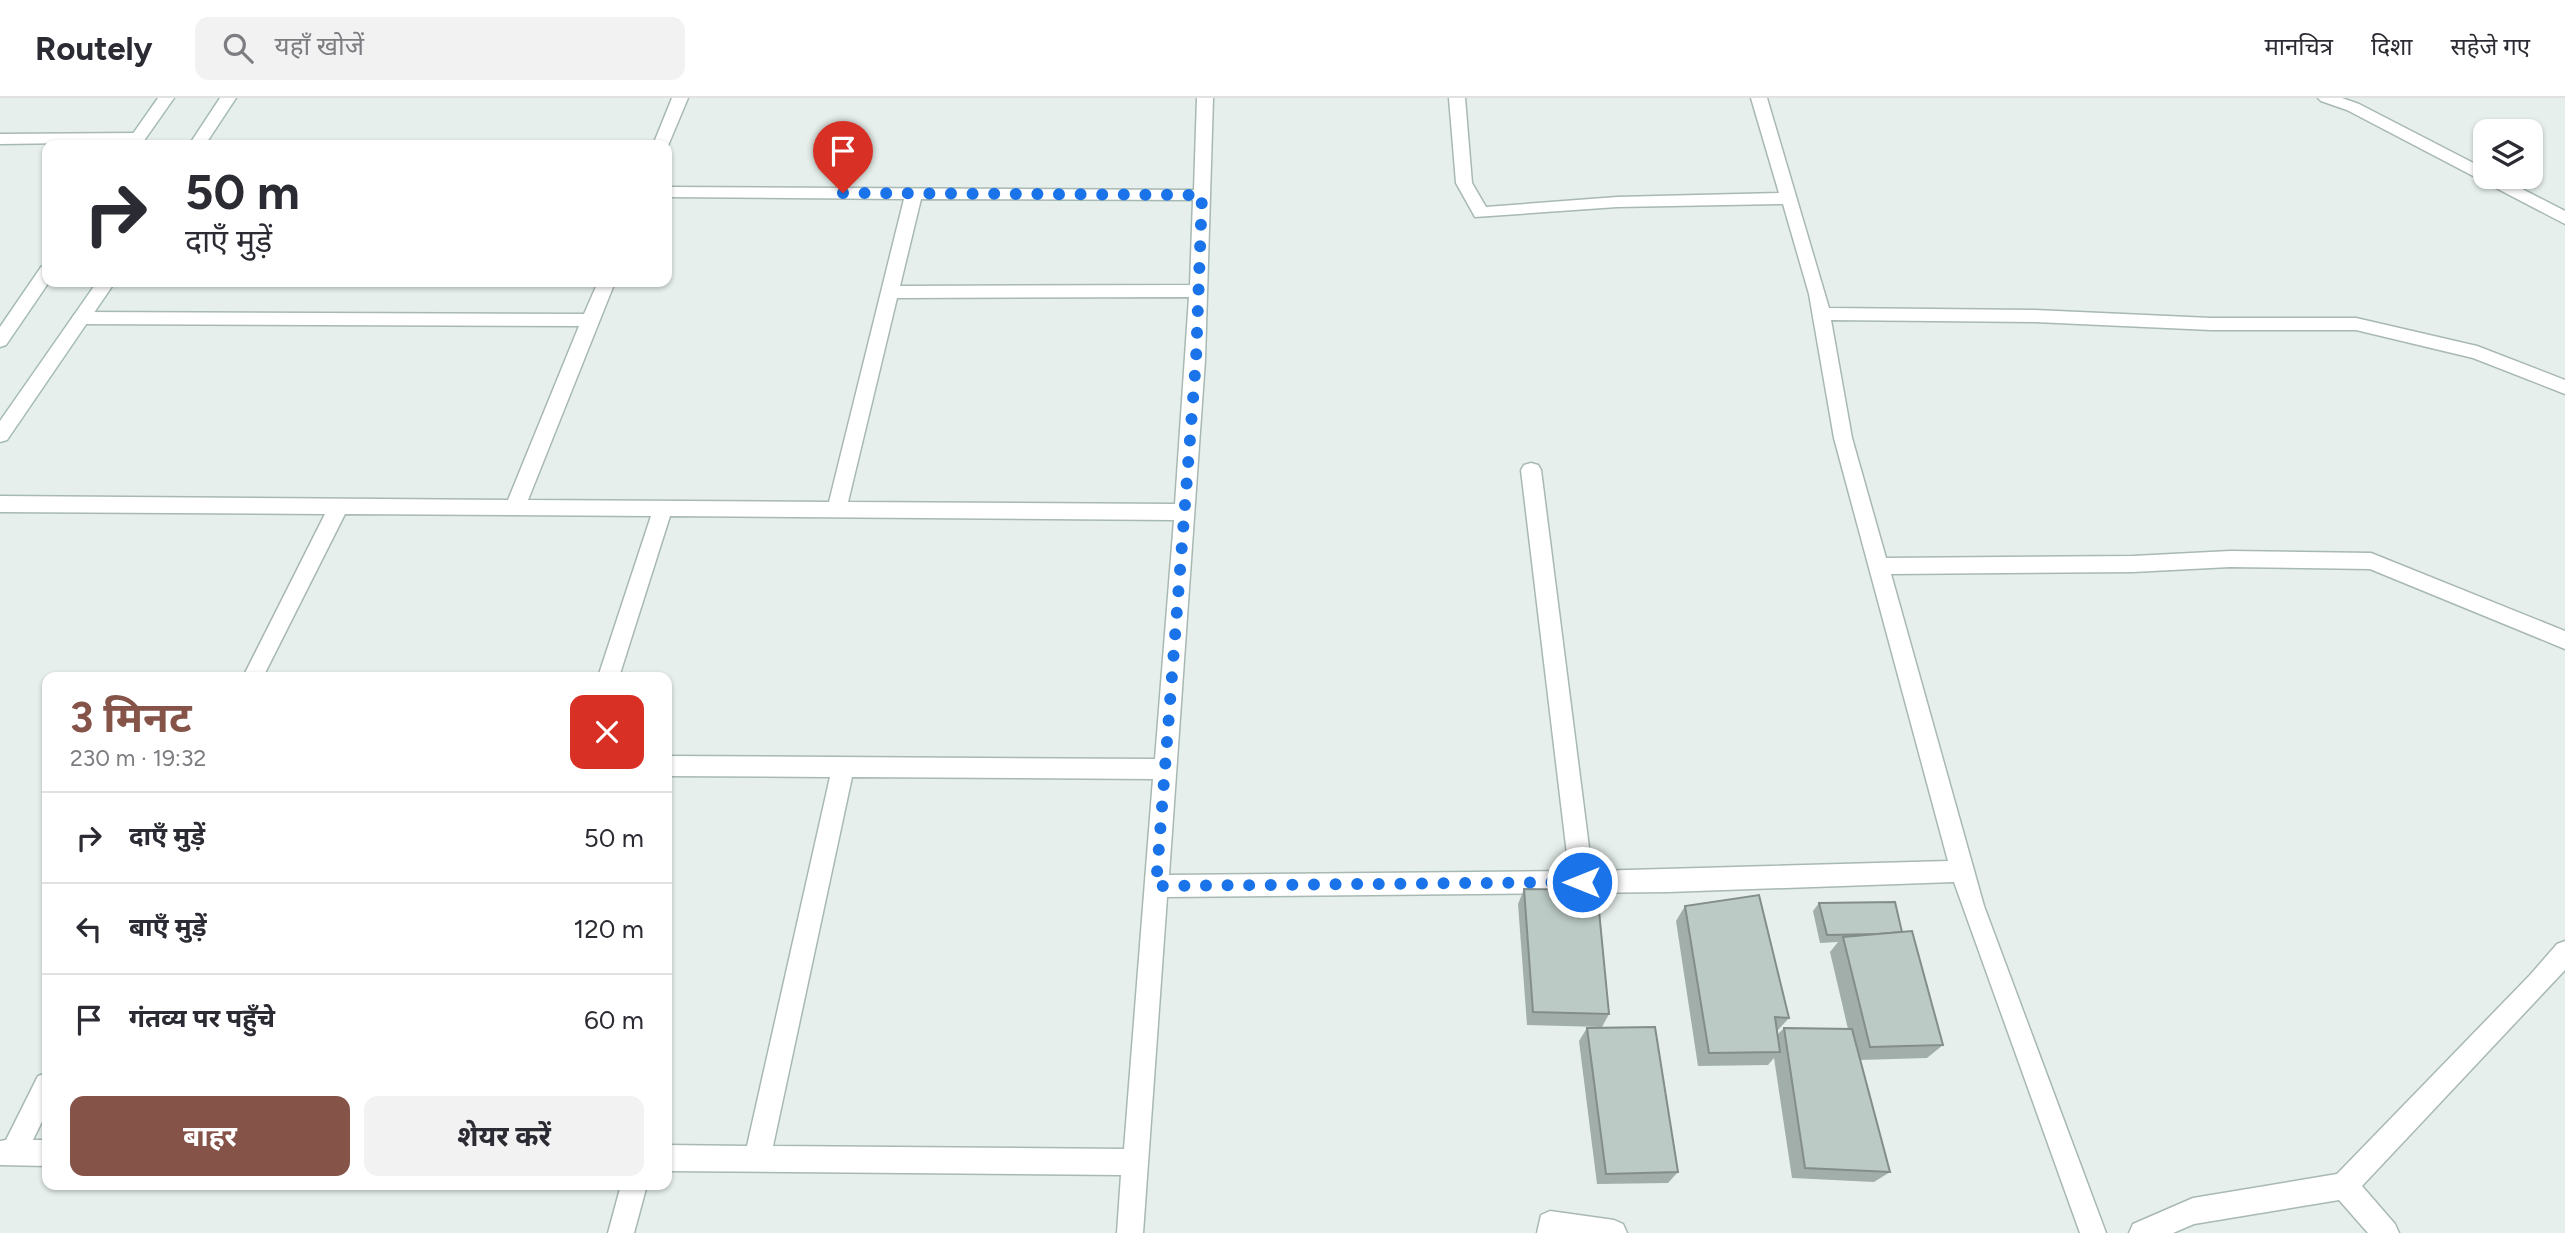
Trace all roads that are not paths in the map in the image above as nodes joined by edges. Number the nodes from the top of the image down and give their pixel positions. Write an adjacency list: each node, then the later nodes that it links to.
1 (166, 98): 10 (street)
2 (228, 98): 11 (street)
3 (680, 98): 12 (street)
4 (1205, 98): 17 (street)
5 (1457, 98): 18 (street)
6 (1759, 98): 18 (street)
7 (2326, 98): 13 (street)
8 (0, 139): 9 (street)
9 (45, 140)
10 (136, 140)
11 (200, 140)
12 (663, 140)
13 (2473, 169)
14 (2510, 189): 19 (street)
15 (672, 192): 16 (street)
16 (914, 193): 17 (street); 24 (street)
17 (1202, 195): 23 (street)
18 (1789, 198): 25 (street)
19 (2565, 218)
20 (42, 278): 28 (street)
21 (103, 287): 26 (street)
22 (605, 287): 27 (street)
23 (1198, 291): 24 (street); 37 (street)
24 (890, 292): 36 (street)
25 (1822, 314): 29 (street); 38 (street)
26 (81, 318): 27 (street); 30 (street)
27 (591, 320): 34 (street)
28 (0, 341)
29 (2565, 387)
30 (0, 435)
31 (1531, 470): 46 (street)
32 (0, 504): 33 (street)
33 (339, 506): 34 (street); 40 (street)
34 (515, 507): 35 (street)
35 (663, 508): 36 (street); 41 (street)
36 (837, 509): 37 (street)
37 (1183, 512): 44 (street)
38 (1879, 566): 39 (street); 45 (street)
39 (2565, 640)
40 (256, 672)
41 (610, 672)
42 (672, 766): 43 (street)
43 (843, 767): 44 (street); 53 (street)
44 (1164, 769): 47 (street)
45 (1963, 871): 46 (street); 61 (street)
46 (1582, 882): 47 (street)
47 (1156, 886): 54 (street)
48 (2565, 952): 55 (street)
49 (42, 1094): 50 (street)
50 (7, 1153): 51 (street)
51 (42, 1153)
52 (672, 1158): 53 (street)
53 (757, 1159): 54 (street)
54 (1135, 1162): 58 (street)
55 (2344, 1186): 62 (street); 63 (street)
56 (633, 1190): 57 (street)
57 (621, 1233)
58 (1129, 1233)
59 (1550, 1233): 60 (street)
60 (1614, 1233)
61 (2093, 1233)
62 (2142, 1233)
63 (2386, 1233)

